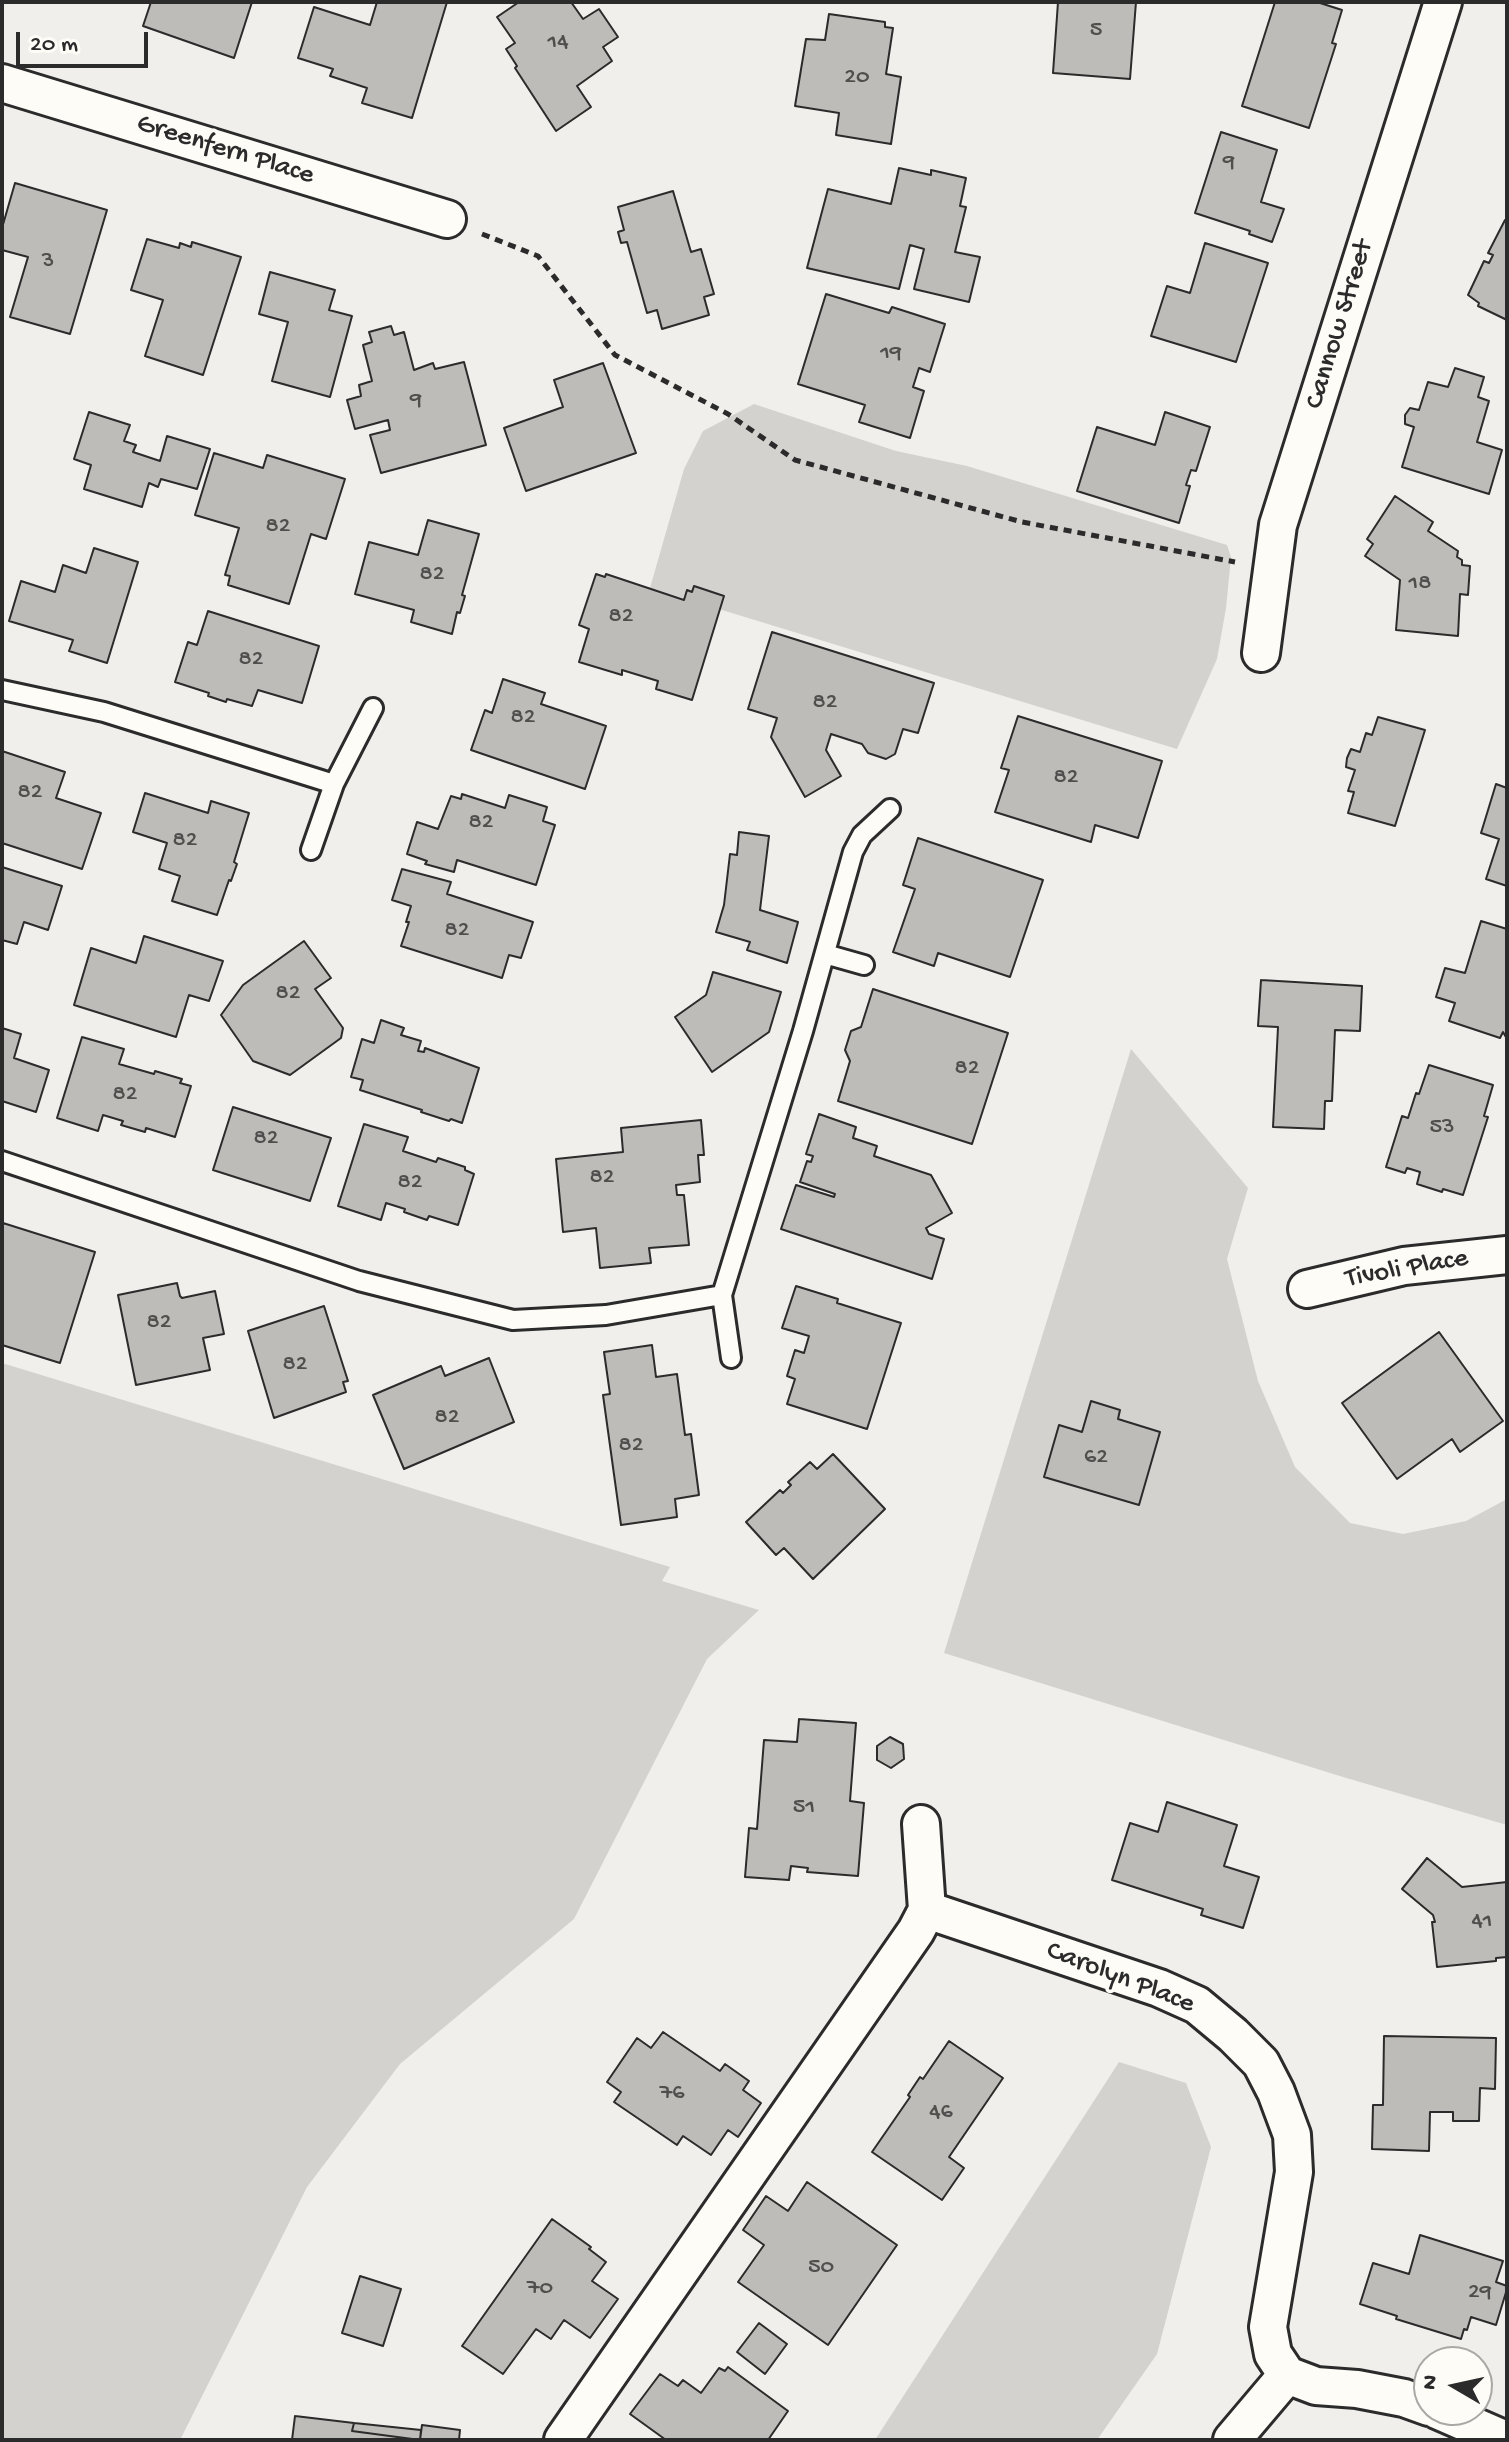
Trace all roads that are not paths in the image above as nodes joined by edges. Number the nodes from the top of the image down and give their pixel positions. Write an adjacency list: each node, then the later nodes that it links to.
1 (1443, 2): 4 (street, Cannow Street)
2 (2, 83): 3 (street, Greenfern Place)
3 (447, 219)
4 (1261, 653)
5 (2, 690): 7 (lane)
6 (373, 708): 7 (lane)
7 (334, 784): 9 (lane)
8 (890, 809): 10 (lane)
9 (311, 850)
10 (825, 954): 11 (lane); 15 (lane)
11 (864, 965)
12 (2, 1161): 15 (lane)
13 (1507, 1255): 14 (street, Tivoli Place)
14 (1307, 1289)
15 (722, 1295): 16 (lane)
16 (731, 1358)
17 (921, 1824): 18 (street)
18 (927, 1910): 19 (street, Carolyn Place); 22 (street)
19 (1287, 2375): 20 (street); 23 (street)
20 (1413, 2402)
21 (1474, 2426): 24 (street)
22 (563, 2440)
23 (1232, 2440)
24 (1506, 2440)

